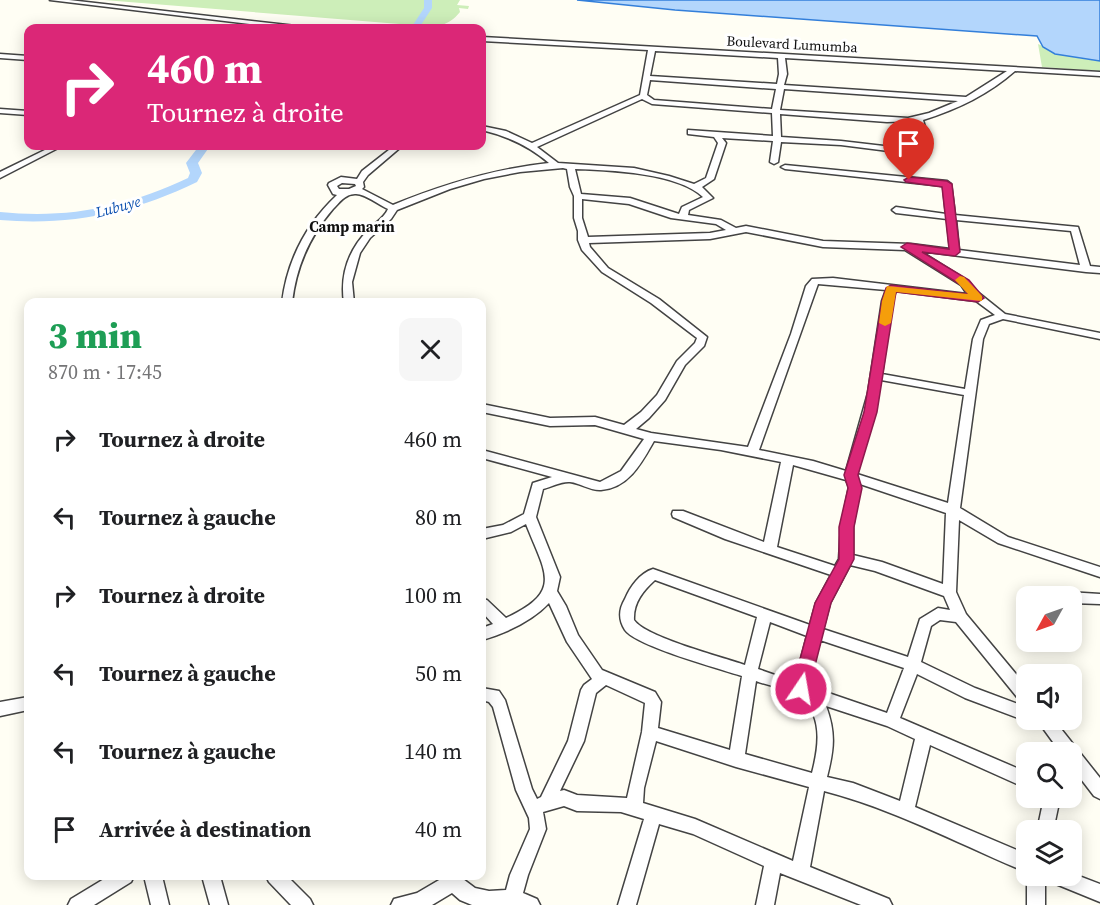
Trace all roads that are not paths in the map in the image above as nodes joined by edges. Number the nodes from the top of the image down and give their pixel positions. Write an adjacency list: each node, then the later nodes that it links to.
1 (53, 0): 2 (street)
2 (240, 24)
3 (486, 39): 4 (street, Boulevard Lumumba)
4 (652, 48): 5 (street, Boulevard Lumumba); 10 (street)
5 (781, 55): 8 (street, Boulevard Lumumba); 11 (street)
6 (0, 56): 7 (street)
7 (24, 58)
8 (1013, 69): 9 (street, Boulevard Lumumba); 13 (street)
9 (1100, 74)
10 (646, 78): 11 (street); 12 (street)
11 (780, 86): 13 (street); 14 (street)
12 (643, 96): 14 (street); 22 (street)
13 (965, 99): 17 (street)
14 (776, 110): 17 (street); 21 (street)
15 (0, 111): 16 (street)
16 (24, 113)
17 (919, 119): 21 (street)
18 (486, 129): 22 (street)
19 (691, 132): 20 (street)
20 (716, 135): 21 (street); 33 (street)
21 (777, 139): 26 (street)
22 (532, 146): 27 (street)
23 (50, 150): 30 (street)
24 (385, 150): 31 (street)
25 (393, 150): 32 (street)
26 (774, 162)
27 (557, 166): 28 (street); 36 (street)
28 (569, 166): 33 (street); 35 (street)
29 (786, 167): 39 (street)
30 (0, 175)
31 (349, 179): 32 (street); 34 (street)
32 (358, 186): 34 (street); 36 (street)
33 (697, 188): 38 (street)
34 (340, 192): 47 (street); 48 (street)
35 (578, 196): 38 (street); 41 (street)
36 (393, 208): 49 (street)
37 (896, 210): 39 (street)
38 (682, 216): 40 (street)
39 (949, 217): 43 (street); 44 (street)
40 (735, 231): 41 (street); 42 (street)
41 (583, 240): 56 (street)
42 (907, 247): 43 (street); 50 (street)
43 (955, 252): 44 (street)
44 (1086, 269): 45 (street)
45 (1100, 270)
46 (891, 288): 50 (street); 53 (street); 58 (street)
47 (283, 298)
48 (288, 298)
49 (349, 298)
50 (978, 298): 51 (street)
51 (1002, 316): 52 (street); 54 (street)
52 (1100, 336)
53 (877, 376): 54 (street); 61 (street)
54 (970, 393): 63 (street)
55 (486, 409): 56 (street)
56 (625, 431): 57 (street)
57 (651, 437): 58 (street); 62 (street)
58 (752, 452): 60 (street)
59 (486, 455): 62 (street)
60 (787, 460): 61 (street); 67 (street)
61 (851, 475): 63 (street); 68 (street)
62 (569, 477): 65 (street)
63 (953, 510): 70 (street); 71 (street)
64 (678, 514): 67 (street)
65 (530, 517): 66 (street); 72 (street)
66 (486, 533)
67 (770, 548): 69 (street)
68 (846, 559): 69 (street); 71 (street)
69 (839, 573): 80 (street)
70 (1100, 573)
71 (949, 592): 77 (street)
72 (551, 594): 78 (street); 83 (street)
73 (1082, 598): 74 (street)
74 (1100, 599)
75 (486, 608): 78 (street)
76 (765, 614): 80 (street); 82 (street); 82 (street)
77 (960, 617): 81 (street); 84 (street)
78 (504, 625): 79 (street)
79 (486, 632)
80 (814, 632): 81 (street); 85 (street)
81 (913, 665): 89 (street); 90 (street)
82 (750, 673): 85 (street); 93 (street)
83 (605, 677): 91 (street); 98 (street)
84 (1016, 685)
85 (801, 689): 90 (street); 96 (street)
86 (486, 695): 98 (street)
87 (24, 705): 88 (street)
88 (0, 709)
89 (1016, 710)
90 (891, 722): 92 (street)
91 (650, 732): 93 (street); 99 (street)
92 (924, 736): 95 (street); 100 (street)
93 (736, 760): 96 (street)
94 (1082, 771): 97 (street)
95 (1016, 776)
96 (817, 782): 100 (street); 104 (street)
97 (1100, 791)
98 (540, 806): 99 (street); 112 (street)
99 (634, 808): 101 (street)
100 (906, 811): 102 (street)
101 (653, 815): 103 (street); 119 (street)
102 (1016, 859)
103 (774, 862): 104 (street); 120 (street)
104 (800, 872): 121 (street)
105 (118, 880): 114 (street)
106 (154, 880): 115 (street)
107 (212, 880): 116 (street)
108 (278, 880): 113 (street)
109 (1036, 886): 122 (street)
110 (1082, 886): 111 (street)
111 (1100, 893)
112 (511, 902): 117 (street); 118 (street)
113 (303, 904)
114 (77, 905)
115 (160, 905)
116 (219, 905)
117 (399, 905)
118 (531, 905)
119 (627, 905)
120 (765, 905)
121 (883, 905)
122 (1036, 905)

